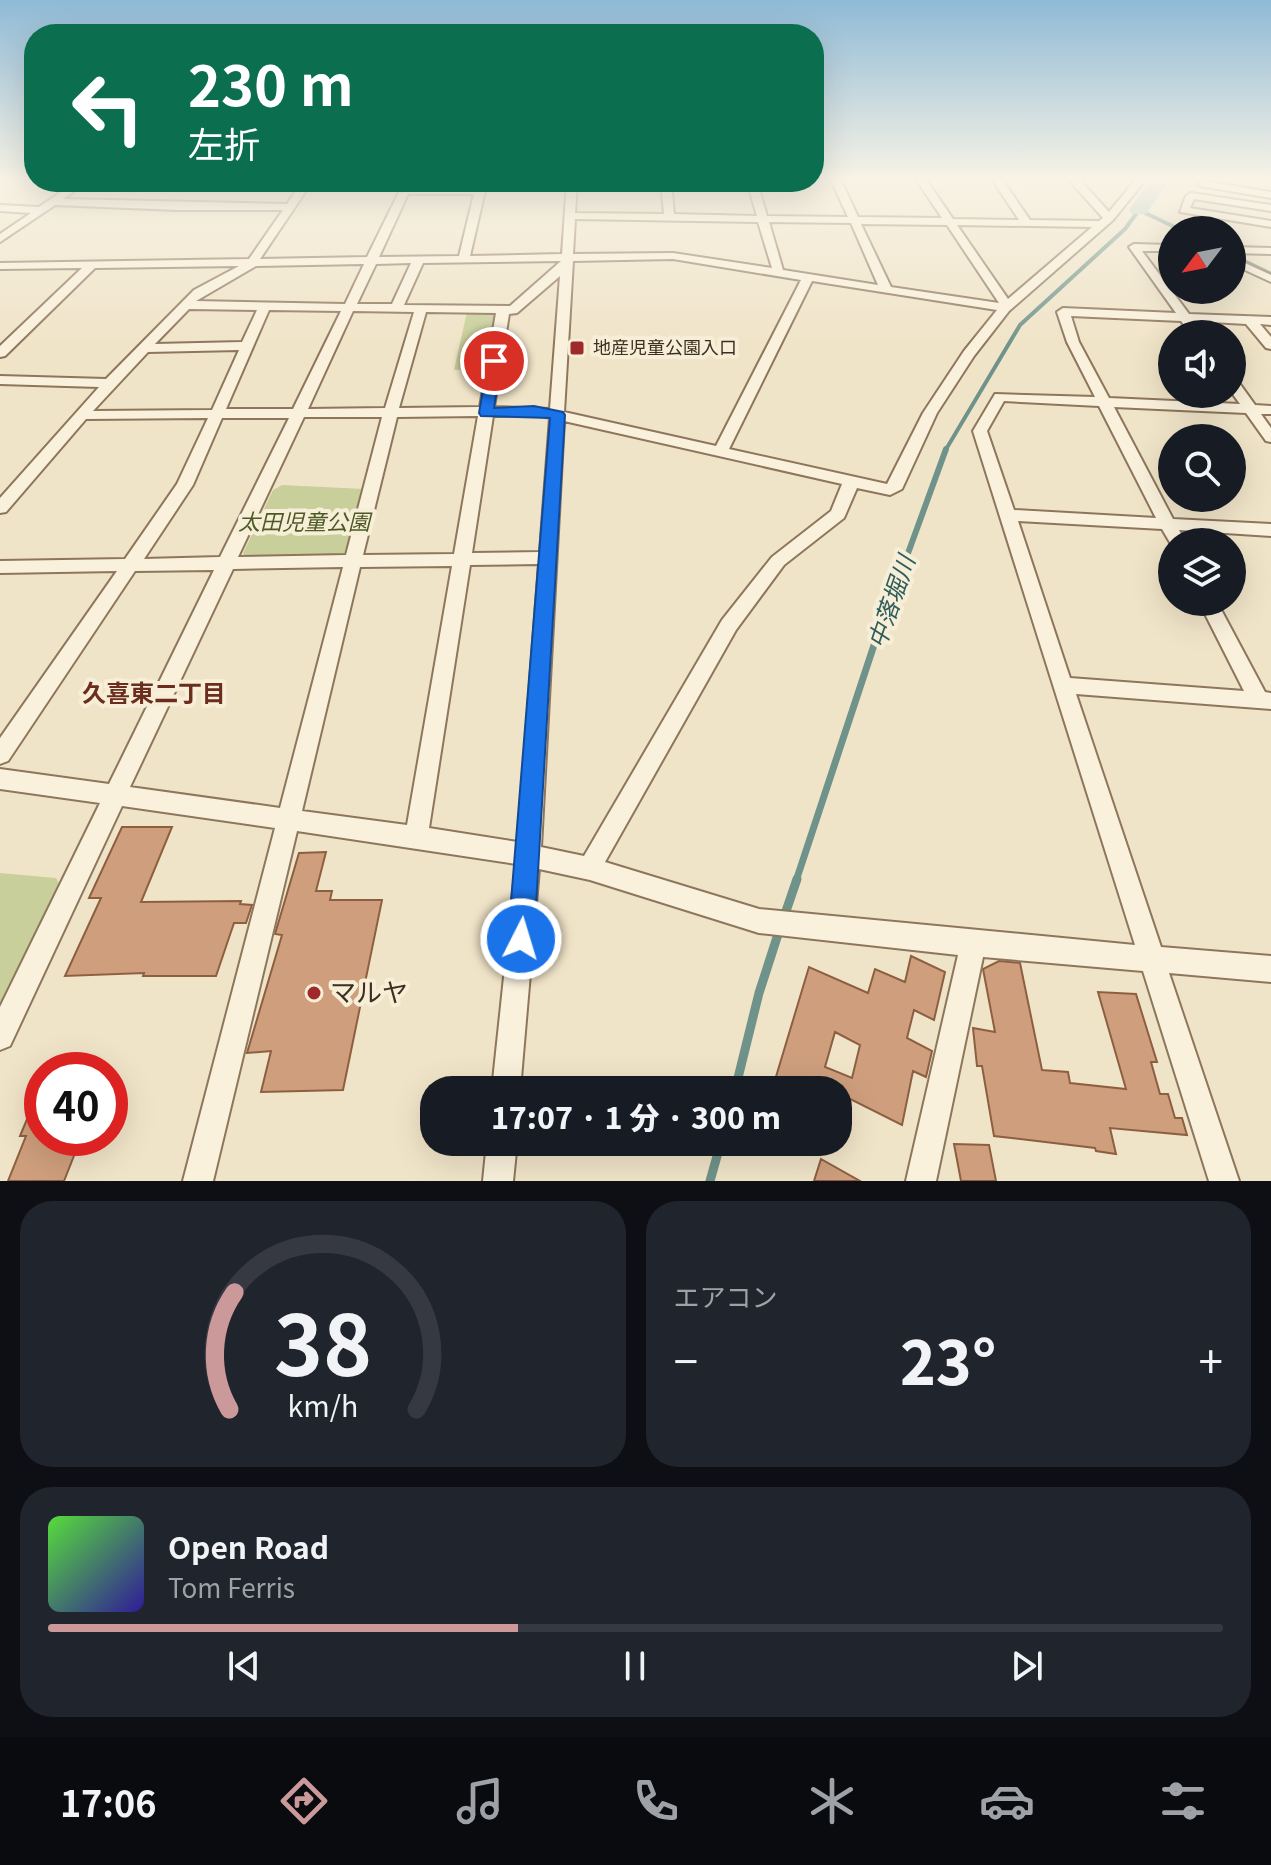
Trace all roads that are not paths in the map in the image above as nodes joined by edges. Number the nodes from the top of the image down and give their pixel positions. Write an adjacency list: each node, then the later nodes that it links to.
1 (273, 233): 16 (street)
2 (383, 233): 14 (street)
3 (470, 233): 13 (street)
4 (569, 233): 15 (street)
5 (767, 233): 20 (street)
6 (861, 233): 24 (street)
7 (956, 233): 28 (street)
8 (1092, 233): 28 (street)
9 (1158, 246): 23 (street)
10 (1246, 250): 11 (street)
11 (1271, 251)
12 (418, 261): 13 (street); 14 (street); 30 (street)
13 (463, 261): 15 (street)
14 (369, 262): 16 (street); 29 (street)
15 (568, 262): 20 (street); 32 (street); 52 (street)
16 (251, 264): 18 (street); 26 (street)
17 (0, 266): 18 (street)
18 (91, 266): 40 (street)
19 (1246, 267): 22 (street)
20 (779, 274): 21 (street)
21 (807, 279): 24 (street); 54 (street)
22 (1271, 279)
23 (1158, 281)
24 (887, 291): 28 (street)
25 (1175, 304): 33 (street)
26 (187, 305): 27 (street); 39 (street)
27 (265, 306): 29 (street); 38 (street)
28 (1006, 307): 55 (street)
29 (348, 308): 30 (street); 47 (street)
30 (396, 308): 31 (street)
31 (421, 310): 32 (street); 50 (street)
32 (503, 310): 48 (street)
33 (1184, 317): 34 (street); 35 (street); 43 (street)
34 (1186, 320)
35 (1250, 320): 36 (street); 37 (street)
36 (1271, 321)
37 (1271, 345)
38 (247, 346): 39 (street); 49 (street)
39 (144, 348): 42 (street)
40 (0, 353)
41 (0, 380): 42 (street)
42 (110, 383): 51 (street)
43 (1103, 401): 45 (street); 57 (street); 58 (street)
44 (1246, 402): 45 (street)
45 (1251, 409): 46 (street); 53 (street)
46 (1271, 410)
47 (298, 413): 49 (street); 50 (street); 64 (street)
48 (486, 413): 50 (street); 52 (street); 62 (street)
49 (214, 414): 51 (street); 65 (street)
50 (390, 414): 63 (street)
51 (84, 415): 56 (street)
52 (558, 415): 54 (street); 61 (street)
53 (1271, 438)
54 (720, 453): 55 (street)
55 (851, 482): 76 (street)
56 (0, 508)
57 (1009, 515): 58 (street); 68 (street)
58 (1168, 524): 59 (street); 60 (street)
59 (1170, 528)
60 (1271, 530)
61 (549, 558): 62 (street); 75 (street)
62 (461, 561): 63 (street); 74 (street)
63 (353, 563): 64 (street); 73 (street)
64 (226, 564): 65 (street); 72 (street)
65 (128, 565): 66 (street); 70 (street)
66 (0, 567)
67 (1216, 616): 69 (street)
68 (1063, 685): 69 (street); 78 (street)
69 (1265, 700)
70 (0, 755)
71 (0, 779): 72 (street)
72 (116, 797): 73 (street); 80 (street)
73 (288, 822): 74 (street); 83 (street)
74 (416, 838): 75 (street)
75 (529, 855): 76 (street); 81 (street)
76 (590, 869): 77 (street)
77 (973, 944): 78 (street); 85 (street)
78 (1152, 958): 79 (street); 86 (street)
79 (1271, 969)
80 (0, 1036)
81 (507, 1076)
82 (501, 1156): 84 (street)
83 (198, 1181)
84 (498, 1181)
85 (921, 1181)
86 (1224, 1181)

